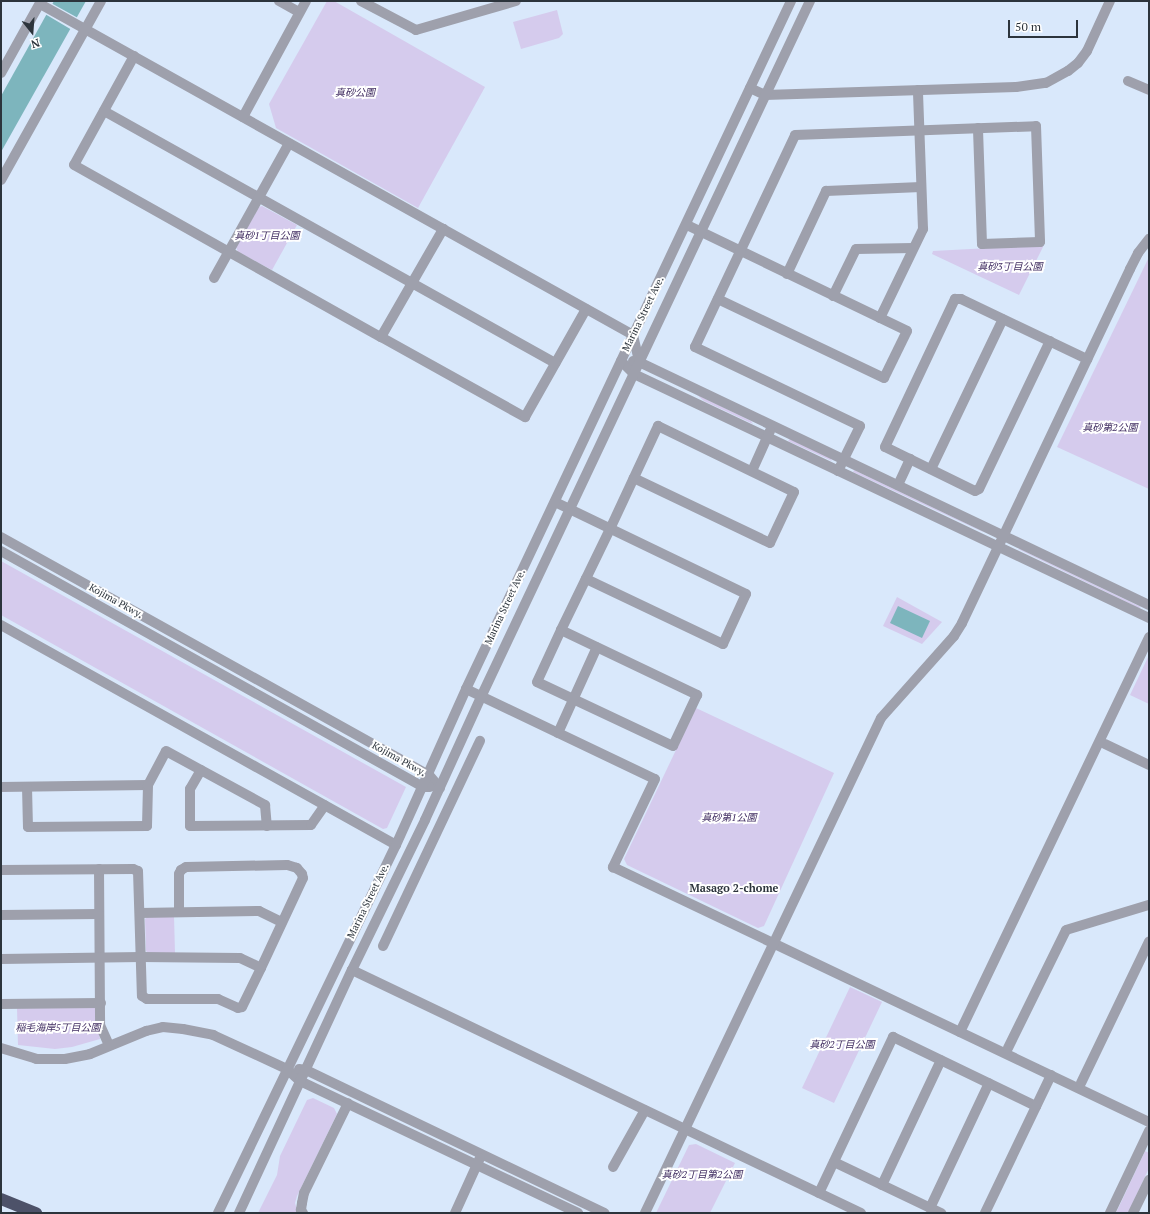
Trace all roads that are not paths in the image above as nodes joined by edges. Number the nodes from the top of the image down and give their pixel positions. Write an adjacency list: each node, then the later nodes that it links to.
1 (101, 1): 11 (street)
2 (279, 1): 10 (street)
3 (306, 1): 10 (street)
4 (361, 1): 5 (street)
5 (516, 1)
6 (791, 1): 15 (street, Marina Street Ave.)
7 (810, 1): 18 (street, Marina Street Ave.)
8 (1110, 1): 16 (street)
9 (41, 2): 11 (street); 13 (street)
10 (300, 12): 20 (street)
11 (85, 29): 12 (street); 24 (street)
12 (134, 56): 19 (street); 20 (street)
13 (1, 73)
14 (1128, 81): 17 (street)
15 (750, 88): 18 (street); 27 (street, Marina Street Ave.)
16 (918, 90): 18 (street); 22 (street)
17 (1149, 90)
18 (765, 95): 29 (street, Marina Street Ave.)
19 (104, 111): 26 (street); 33 (street)
20 (243, 117): 23 (street)
21 (978, 128): 21 (street); 22 (street)
22 (919, 130): 25 (street); 32 (street)
23 (289, 143): 26 (street); 28 (street)
24 (1, 180)
25 (921, 187): 31 (street); 34 (street)
26 (258, 198): 33 (street); 36 (street)
27 (687, 225): 29 (street); 42 (street, Marina Street Ave.)
28 (443, 229): 36 (street); 39 (street)
29 (700, 232): 32 (street); 47 (street, Marina Street Ave.)
30 (1149, 239): 45 (street)
31 (913, 248): 37 (street); 40 (street)
32 (740, 251): 34 (street); 38 (street)
33 (229, 252): 35 (street); 43 (street)
34 (787, 274): 37 (street)
35 (214, 278)
36 (412, 283): 43 (street); 48 (street)
37 (833, 296): 40 (street)
38 (718, 299): 40 (street); 53 (street)
39 (586, 309): 42 (street); 48 (street)
40 (880, 318)
41 (1003, 319): 44 (street); 52 (street); 54 (street)
42 (633, 335): 46 (street, Marina Street Ave.); 47 (street)
43 (381, 337): 48 (street)
44 (1050, 341): 45 (street); 54 (street)
45 (1088, 359): 62 (street)
46 (621, 361): 47 (street); 49 (street); 59 (street, Marina Street Ave.)
47 (639, 362): 49 (street, Marina Street Ave.); 50 (street)
48 (555, 363)
49 (634, 374): 51 (street); 60 (street, Marina Street Ave.)
50 (773, 426): 51 (street); 53 (street)
51 (768, 437): 55 (street); 56 (street)
52 (910, 459): 54 (street); 58 (street)
53 (844, 460): 56 (street); 58 (street)
54 (931, 470)
55 (752, 471): 57 (street); 57 (street)
56 (838, 471): 64 (street)
57 (634, 478): 61 (street)
58 (898, 485): 62 (street)
59 (555, 502): 60 (street); 73 (street, Marina Street Ave.)
60 (570, 509): 61 (street); 74 (street, Marina Street Ave.)
61 (610, 529): 66 (street); 66 (street)
62 (1004, 536): 64 (street); 67 (street)
63 (1, 537): 81 (street, Kojima Pkwy.)
64 (998, 547): 68 (street); 99 (street)
65 (1, 551): 85 (street, Kojima Pkwy.)
66 (586, 579): 70 (street)
67 (1149, 605)
68 (1149, 618)
69 (1, 625): 87 (street)
70 (561, 630): 72 (street); 75 (street)
71 (1149, 637): 108 (street)
72 (597, 647): 75 (street); 75 (street)
73 (466, 690): 74 (street); 81 (street, Marina Street Ave.)
74 (481, 697): 76 (street); 86 (street, Marina Street Ave.)
75 (573, 698): 76 (street)
76 (558, 733): 99 (street)
77 (480, 741): 100 (street)
78 (1105, 744): 79 (street)
79 (1149, 765)
80 (201, 770): 82 (street); 88 (street); 88 (street)
81 (429, 776): 85 (street, Marina Street Ave.); 86 (street, Kojima Pkwy.)
82 (148, 785): 84 (street); 84 (street)
83 (1, 787): 84 (street)
84 (27, 787)
85 (424, 787): 86 (street, Kojima Pkwy.); 89 (street, Marina Street Ave.)
86 (440, 788): 105 (street, Marina Street Ave.)
87 (325, 805): 88 (street); 89 (street)
88 (267, 826)
89 (396, 845): 113 (street, Marina Street Ave.)
90 (99, 869): 91 (street); 94 (street); 96 (street)
91 (1, 870)
92 (1149, 905): 111 (street)
93 (179, 912): 94 (street); 97 (street); 97 (street)
94 (140, 913): 101 (street)
95 (1, 914): 96 (street)
96 (99, 914): 102 (street)
97 (282, 922): 104 (street)
98 (1149, 942): 118 (street)
99 (774, 944): 108 (street); 123 (street)
100 (383, 946)
101 (141, 957): 102 (street); 104 (street); 104 (street)
102 (100, 958): 103 (street); 106 (street)
103 (1, 959)
104 (261, 968)
105 (352, 970): 114 (street, Marina Street Ave.); 121 (street)
106 (101, 1003): 107 (street); 109 (street)
107 (1, 1004)
108 (960, 1032): 115 (street)
109 (109, 1045): 110 (street); 113 (street)
110 (1, 1048)
111 (1008, 1048)
112 (941, 1060): 117 (street); 126 (street); 130 (street)
113 (287, 1069): 114 (street); 116 (street); 135 (street, Marina Street Ave.)
114 (306, 1070): 116 (street, Marina Street Ave.); 125 (street)
115 (1051, 1075): 120 (street); 122 (street)
116 (300, 1081): 119 (street); 136 (street, Marina Street Ave.)
117 (989, 1083): 120 (street); 133 (street)
118 (1081, 1083)
119 (348, 1103): 127 (street); 137 (street)
120 (1036, 1106): 144 (street)
121 (644, 1110): 123 (street); 128 (street)
122 (1149, 1122)
123 (684, 1129): 131 (street); 141 (street)
124 (1149, 1131): 145 (street)
125 (482, 1154): 127 (street); 140 (street)
126 (834, 1162): 130 (street); 131 (street)
127 (477, 1165): 138 (street); 139 (street)
128 (613, 1167)
129 (1149, 1180): 146 (street)
130 (882, 1185): 133 (street)
131 (820, 1193): 142 (street)
132 (1, 1198): 134 (highway)
133 (930, 1208): 143 (street)
134 (36, 1213)
135 (218, 1213)
136 (239, 1213)
137 (303, 1213)
138 (455, 1213)
139 (578, 1213)
140 (604, 1213)
141 (645, 1213)
142 (861, 1213)
143 (941, 1213)
144 (985, 1213)
145 (1110, 1213)
146 (1133, 1213)

